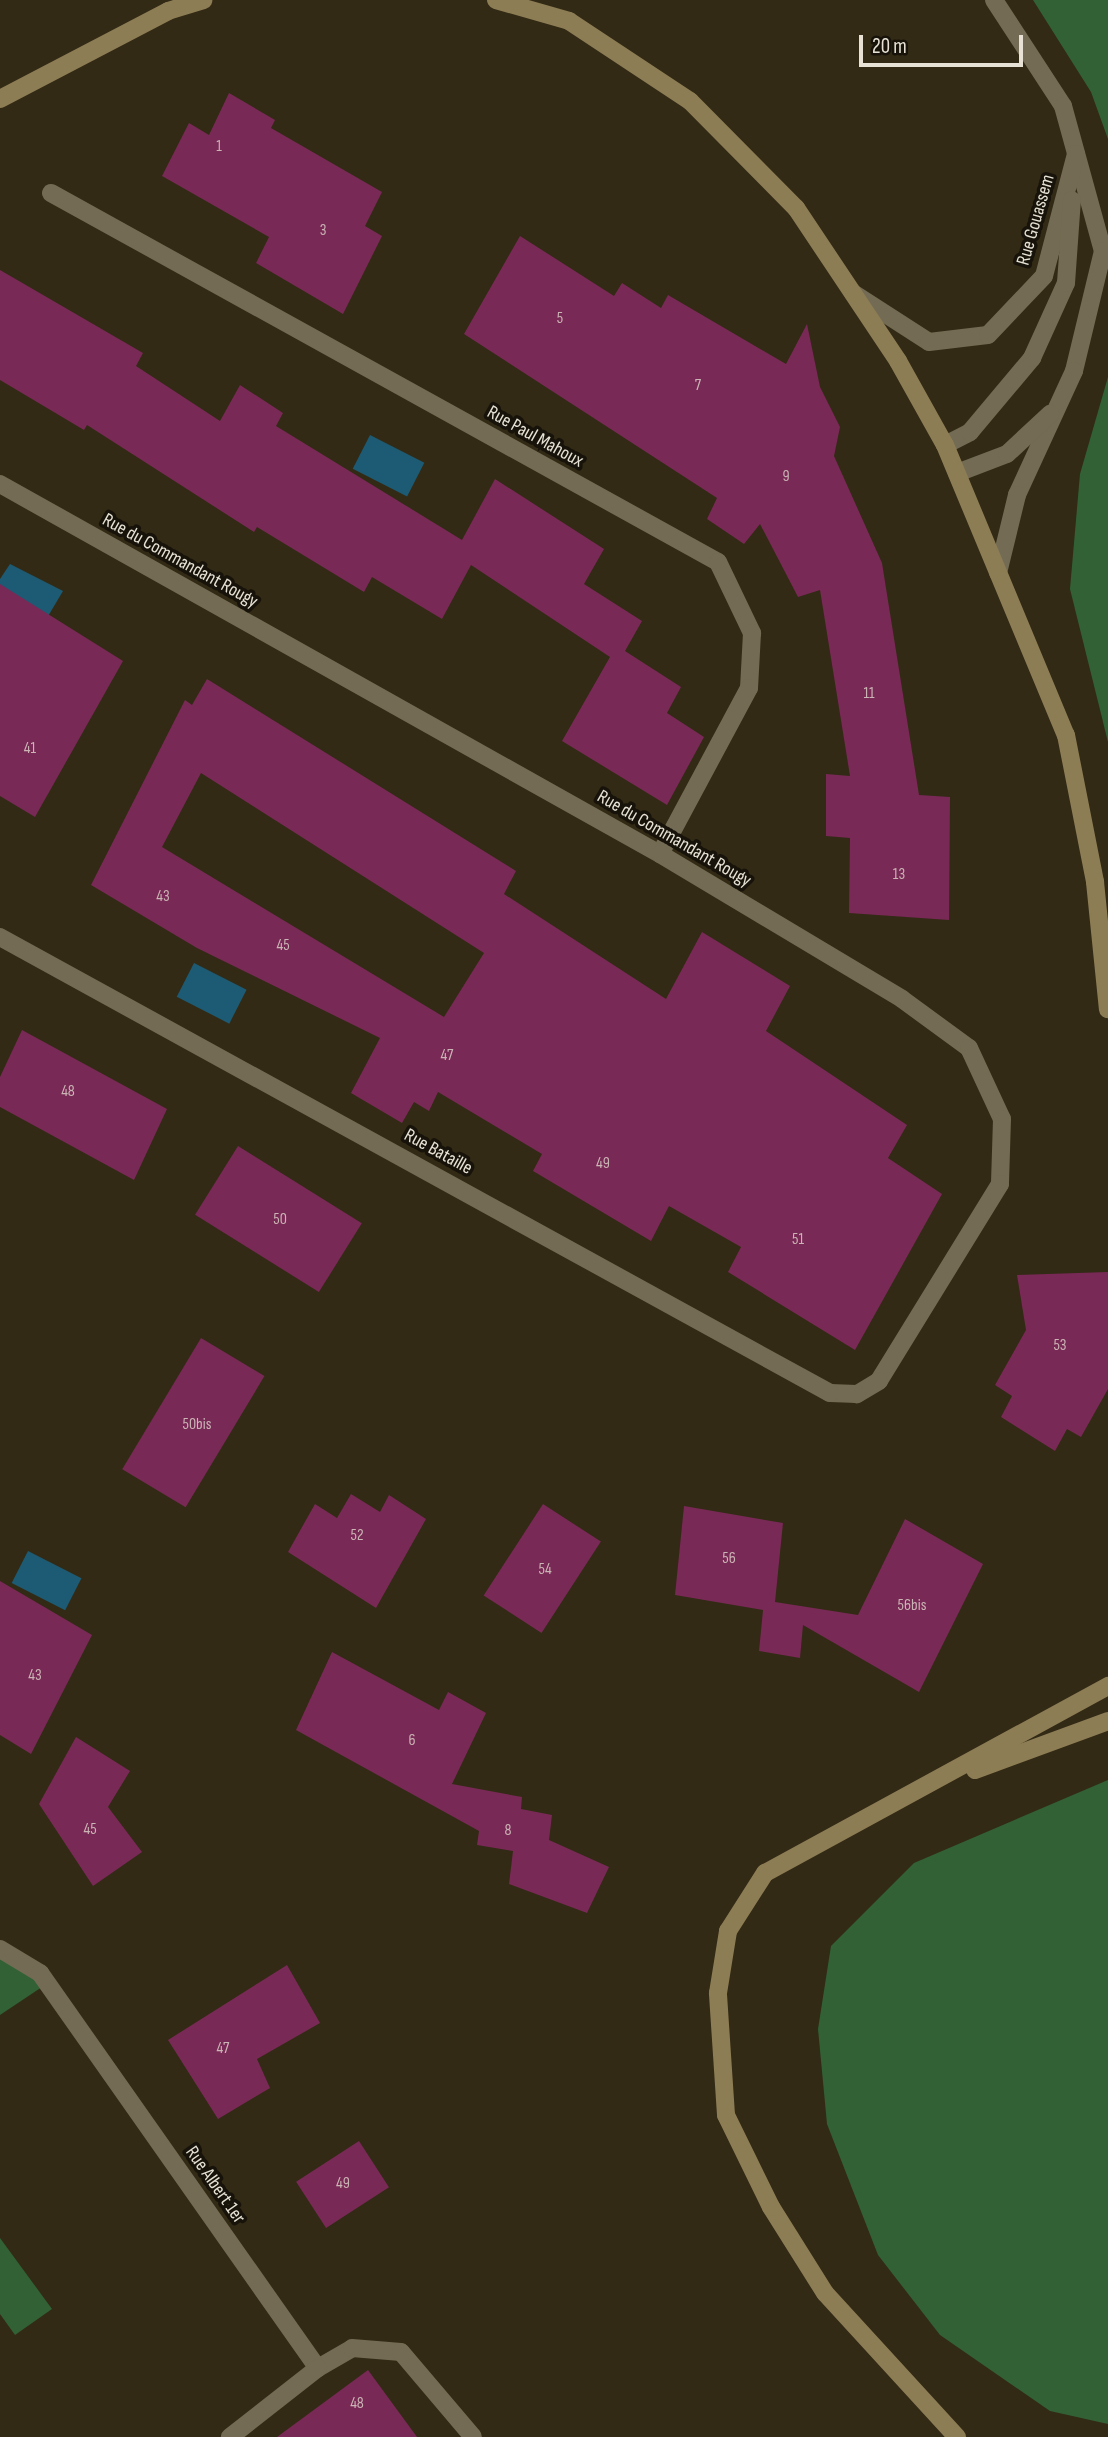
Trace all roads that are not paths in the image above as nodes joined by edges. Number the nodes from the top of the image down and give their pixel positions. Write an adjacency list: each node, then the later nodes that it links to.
1 (203, 0): 4 (street)
2 (496, 0): 7 (street)
3 (994, 0): 5 (street, Rue Gouassem)
4 (0, 99)
5 (1076, 155): 7 (street, Rue Gouassem); 8 (street, Rue Gouassem); 9 (street, Rue Gouassem)
6 (51, 192): 13 (street, Rue Paul Mahoux)
7 (853, 293): 9 (street)
8 (1056, 408): 10 (street, Rue Gouassem); 12 (street, Rue Gouassem)
9 (945, 445): 10 (street)
10 (957, 473): 12 (street)
11 (0, 484): 13 (street, Rue du Commandant Rougy)
12 (998, 573): 15 (street)
13 (660, 854): 16 (street, Rue du Commandant Rougy)
14 (0, 937): 16 (street, Rue Bataille)
15 (1108, 1009)
16 (857, 1394)
17 (1108, 1686): 19 (street)
18 (1108, 1721): 19 (street)
19 (919, 1791): 24 (street)
20 (0, 1949): 21 (street, Rue Albert 1er)
21 (318, 2368): 22 (street); 23 (street)
22 (230, 2437)
23 (473, 2437)
24 (957, 2437)

